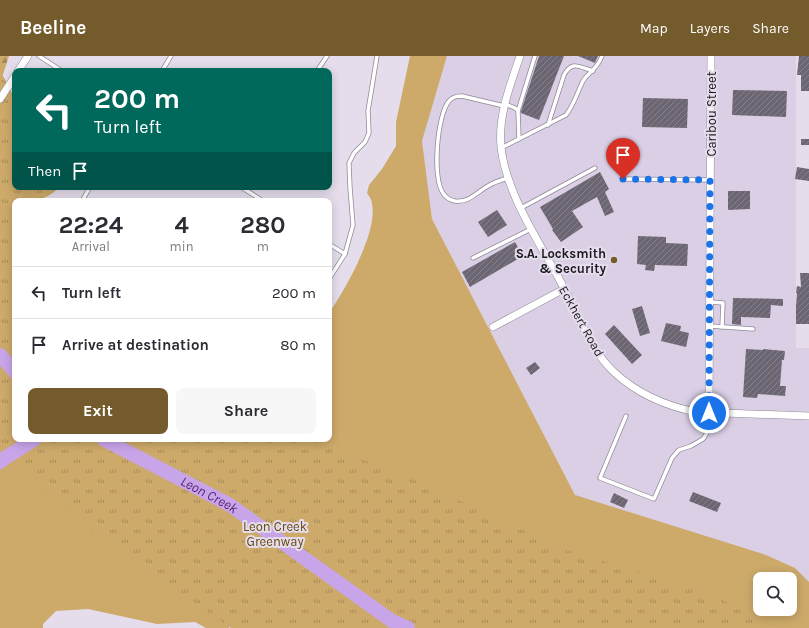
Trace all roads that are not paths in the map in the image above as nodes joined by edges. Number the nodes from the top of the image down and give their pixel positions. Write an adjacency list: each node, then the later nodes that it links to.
1 (28, 56): 10 (street)
2 (39, 56): 11 (lane)
3 (171, 56): 12 (lane)
4 (327, 56): 13 (lane)
5 (378, 56): 31 (lane)
6 (520, 56): 17 (street, Eckhert Road)
7 (535, 56): 18 (lane)
8 (602, 56): 14 (lane)
9 (711, 56): 25 (street, Caribou Street)
10 (20, 68)
11 (57, 68)
12 (164, 68)
13 (319, 68)
14 (593, 71): 19 (lane); 19 (lane)
15 (12, 81): 16 (street)
16 (0, 99)
17 (504, 105): 18 (lane); 21 (street, Eckhert Road); 23 (lane)
18 (518, 111): 20 (lane)
19 (548, 125): 20 (lane)
20 (519, 139): 21 (lane)
21 (501, 148): 23 (street, Eckhert Road)
22 (595, 168): 28 (lane)
23 (508, 178): 28 (street, Eckhert Road)
24 (623, 179): 25 (lane)
25 (710, 180): 35 (street, Caribou Street)
26 (246, 190): 27 (lane)
27 (258, 198)
28 (521, 208): 29 (street, Eckhert Road)
29 (532, 229): 32 (lane); 34 (street, Eckhert Road)
30 (332, 246): 31 (lane)
31 (344, 254): 33 (lane)
32 (473, 258)
33 (332, 274)
34 (564, 289): 37 (street); 40 (street, Eckhert Road)
35 (710, 302): 36 (street, Caribou Street); 38 (lane)
36 (710, 326): 38 (lane); 40 (street, Caribou Street)
37 (493, 327)
38 (722, 327): 39 (lane)
39 (753, 329)
40 (709, 413): 41 (lane); 42 (street, Eckhert Road)
41 (626, 416)
42 (809, 416)

